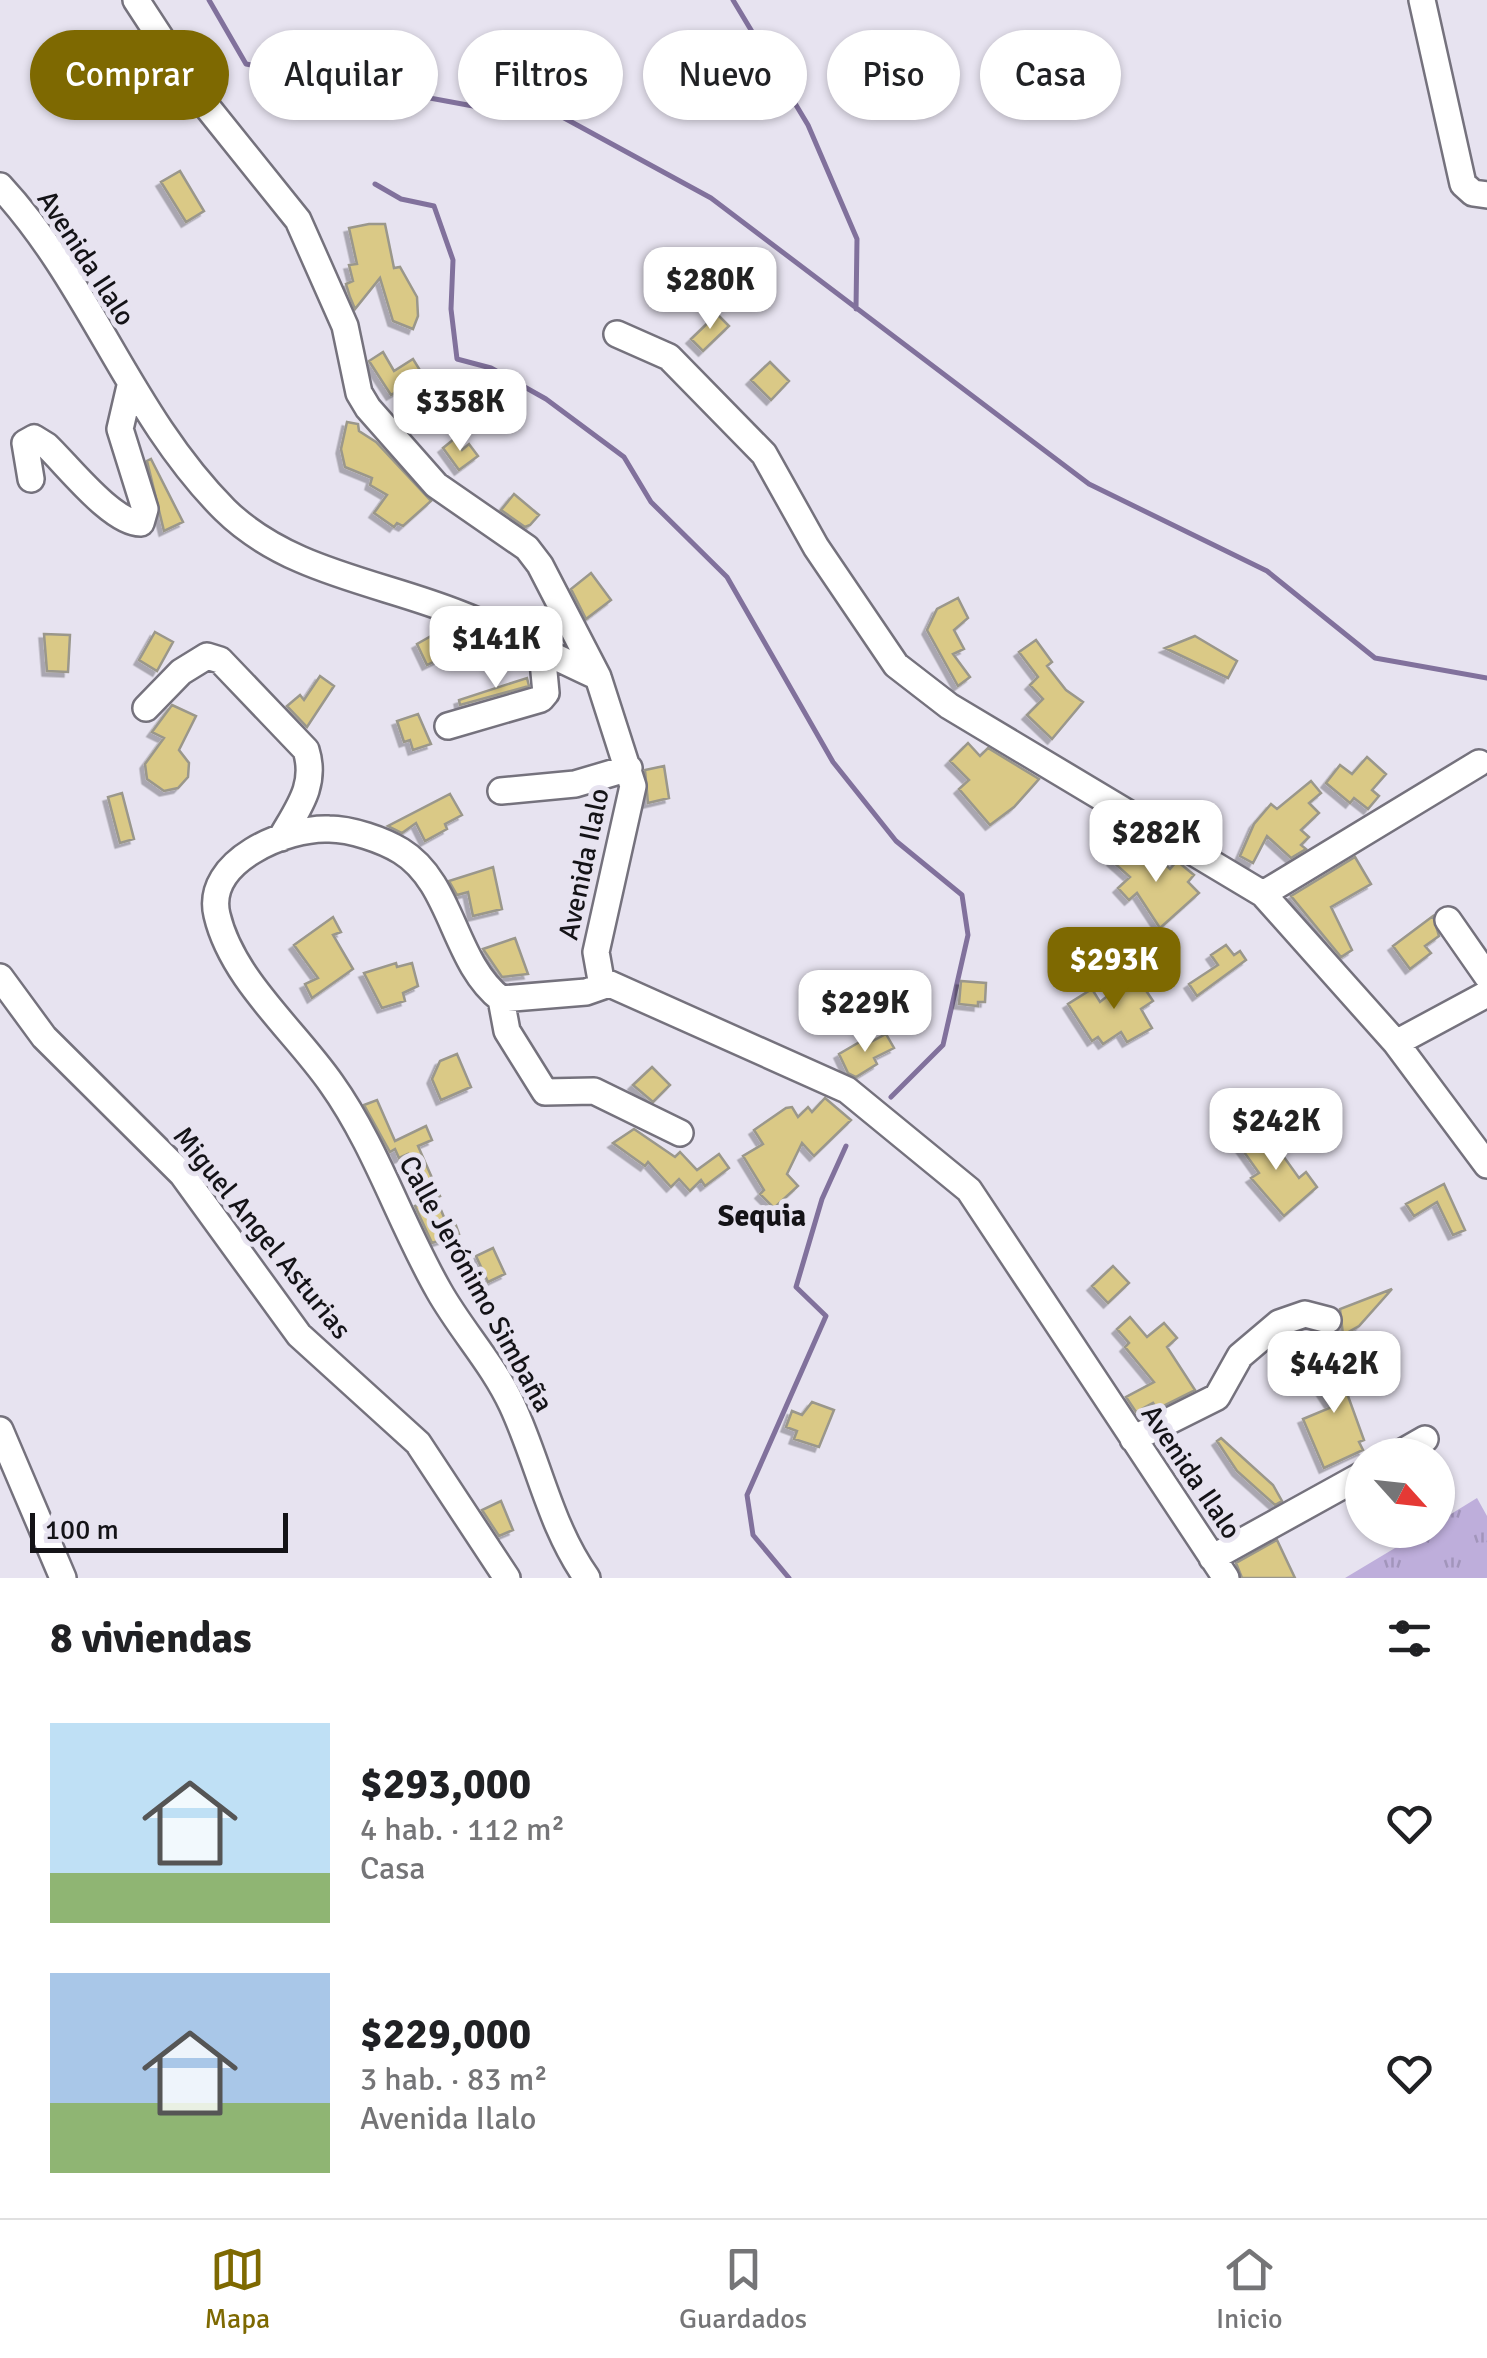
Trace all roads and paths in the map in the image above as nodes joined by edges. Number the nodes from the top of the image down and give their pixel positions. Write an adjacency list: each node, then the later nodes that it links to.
1 (136, 0): 9 (street)
2 (1422, 0): 4 (street)
3 (0, 186): 6 (street, Avenida Ilalo)
4 (1487, 195)
5 (618, 334): 16 (street)
6 (130, 386): 7 (street); 8 (street, Avenida Ilalo)
7 (31, 479)
8 (542, 652): 9 (street, Avenida Ilalo); 11 (street)
9 (598, 677): 13 (street, Avenida Ilalo)
10 (146, 708): 15 (street)
11 (448, 726)
12 (1480, 763): 16 (street)
13 (629, 768): 14 (street); 20 (street, Avenida Ilalo)
14 (500, 790)
15 (281, 838): 22 (street, Calle Jerónimo Simbaña); 33 (street, Calle Jerónimo Simbaña)
16 (1263, 894): 23 (street)
17 (1448, 920): 18 (street)
18 (1487, 976)
19 (0, 977): 32 (street, Miguel Angel Asturias)
20 (606, 985): 22 (street); 28 (street, Avenida Ilalo)
21 (1487, 994): 23 (street)
22 (502, 999): 24 (street)
23 (1396, 1043): 25 (street)
24 (680, 1133)
25 (1487, 1165)
26 (1328, 1320): 28 (street)
27 (0, 1430): 31 (street)
28 (1133, 1439): 30 (street, Avenida Ilalo)
29 (1345, 1486): 30 (street)
30 (1219, 1568)
31 (63, 1578)
32 (507, 1578)
33 (587, 1578)

